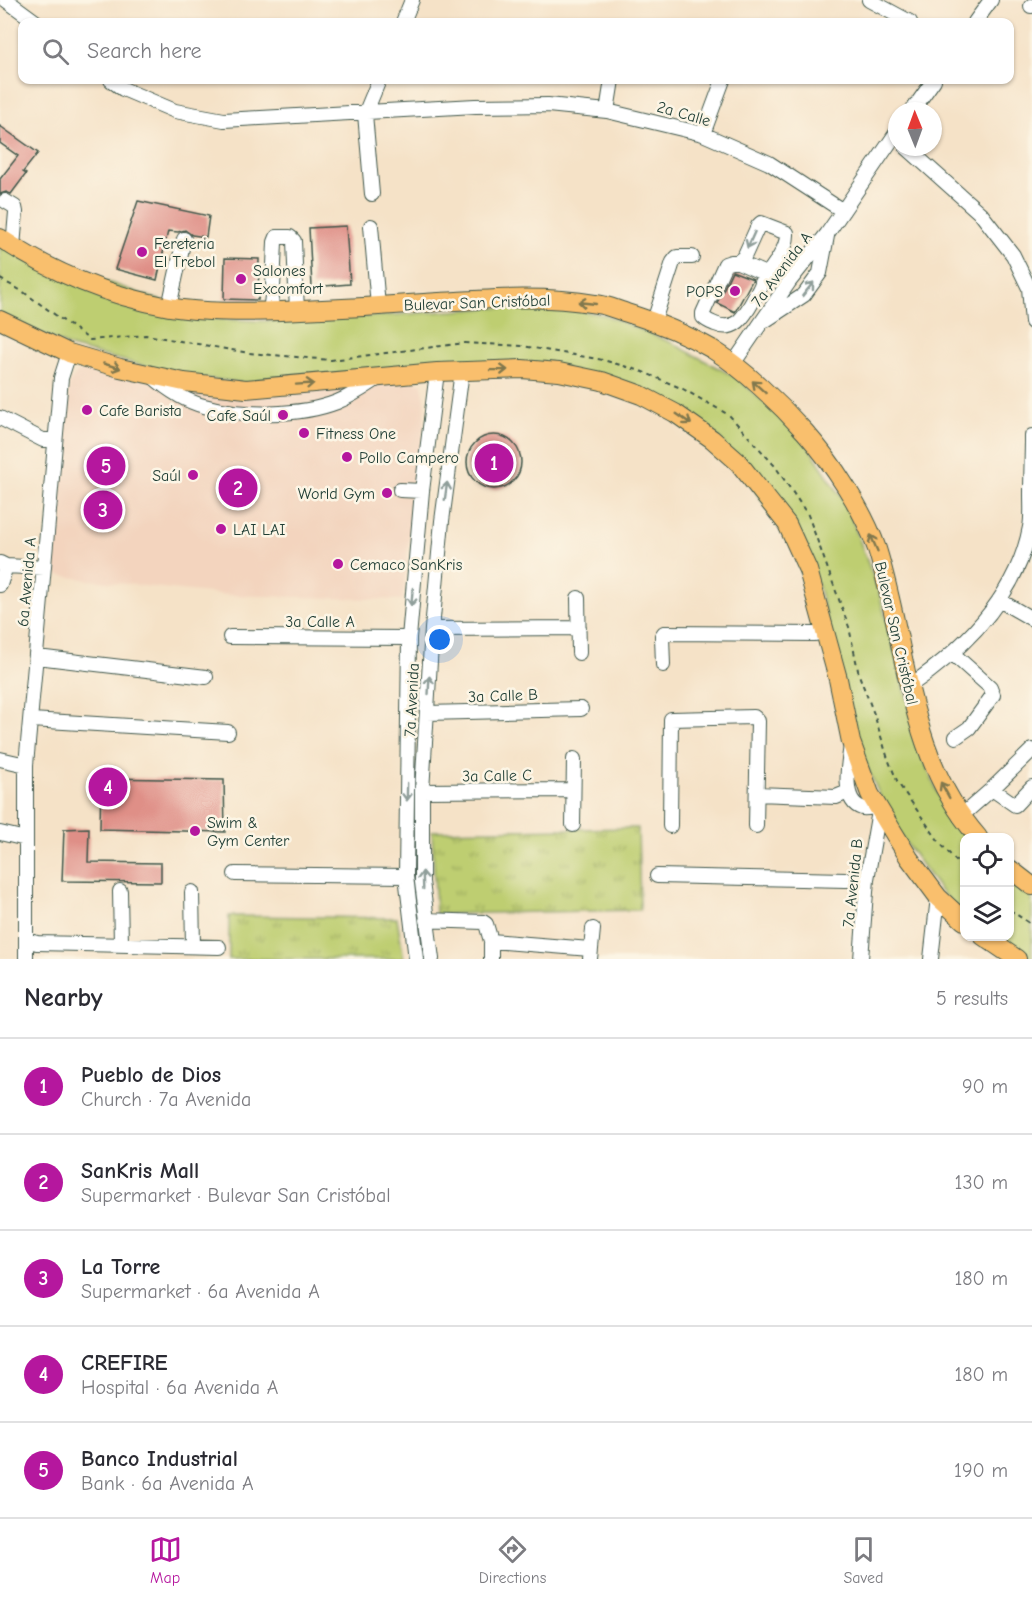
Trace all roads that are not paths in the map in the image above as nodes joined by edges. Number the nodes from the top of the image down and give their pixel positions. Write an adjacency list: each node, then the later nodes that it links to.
1 (5, 0): 5 (street); 6 (street)
2 (412, 0): 7 (street)
3 (869, 0): 8 (street)
4 (991, 0): 9 (street)
5 (0, 5)
6 (30, 18)
7 (405, 18)
8 (903, 18)
9 (978, 18)
10 (116, 84): 17 (street, 2a Calle)
11 (377, 84): 17 (street)
12 (611, 84): 16 (street)
13 (721, 84): 18 (street)
14 (931, 84): 15 (street)
15 (918, 102)
16 (608, 111): 17 (street, 2a Calle); 18 (street, 2a Calle)
17 (365, 114): 21 (street)
18 (702, 134): 23 (street, 2a Calle)
19 (888, 147): 23 (street, 7a Avenida A)
20 (916, 156): 40 (street)
21 (372, 195)
22 (5, 201): 27 (street)
23 (843, 211): 25 (street, 7a Avenida A)
24 (371, 226): 33 (street)
25 (827, 234): 41 (street, 7a Avenida A); 41 (street, 7a Avenida A, one-way to 25)
26 (184, 239): 34 (street)
27 (7, 242): 34 (main road, Bulevar San Cristóbal)
28 (692, 257): 39 (street)
29 (738, 262): 30 (street); 30 (street, one-way to 29); 37 (street)
30 (763, 278): 42 (street)
31 (273, 288): 32 (street); 32 (street); 36 (street)
32 (296, 288): 35 (street)
33 (378, 306): 35 (main road, Bulevar San Cristóbal); 39 (main road, Bulevar San Cristóbal, one-way to 33)
34 (170, 307): 36 (main road, Bulevar San Cristóbal)
35 (297, 311): 36 (main road, Bulevar San Cristóbal)
36 (270, 312)
37 (703, 317): 42 (street); 43 (street)
38 (0, 320): 45 (main road)
39 (654, 321): 43 (main road, Bulevar San Cristóbal)
40 (1032, 322)
41 (761, 323): 46 (street, 7a Avenida A)
42 (721, 327): 44 (street)
43 (693, 340): 44 (main road, Bulevar San Cristóbal)
44 (711, 349): 46 (main road, Bulevar San Cristóbal)
45 (69, 353): 49 (main road, one-way to 49); 53 (street, 6a Avenida A)
46 (733, 364): 77 (main road, Bulevar San Cristóbal, one-way to 46)
47 (462, 371): 48 (main road); 57 (street, 7a Avenida, one-way to 47); 62 (main road, one-way to 62)
48 (437, 372): 50 (main road); 55 (street, 7a Avenida)
49 (151, 375): 50 (main road, one-way to 50); 50 (street)
50 (379, 378)
51 (0, 418): 53 (street)
52 (1032, 436): 58 (street)
53 (55, 440): 60 (street, 6a Avenida A)
54 (400, 490): 55 (street)
55 (422, 490): 56 (street, 7a Avenida)
56 (419, 520): 57 (street); 70 (street, 7a Avenida, one-way to 70)
57 (442, 521): 67 (street, 7a Avenida)
58 (1027, 557): 64 (street)
59 (3, 564): 60 (street); 61 (street)
60 (44, 568): 73 (street, 6a Avenida A)
61 (0, 585)
62 (812, 587): 68 (street); 76 (main road)
63 (578, 598): 66 (street)
64 (999, 600): 65 (street); 72 (street)
65 (1032, 620)
66 (579, 628): 67 (street); 71 (street)
67 (432, 629): 79 (street, 7a Avenida, one-way to 67)
68 (815, 634): 74 (street); 76 (street)
69 (230, 637): 70 (street, 3a Calle A)
70 (409, 638): 104 (street, 7a Avenida, one-way to 104)
71 (579, 653)
72 (953, 654): 77 (street); 82 (street)
73 (37, 657): 75 (street); 80 (street, 6a Avenida A)
74 (663, 665)
75 (206, 677)
76 (838, 679): 83 (main road)
77 (908, 687): 95 (main road, Bulevar San Cristóbal, one-way to 77)
78 (581, 709): 79 (street, 3a Calle B)
79 (427, 712): 91 (street, 7a Avenida)
80 (31, 720): 81 (street); 87 (street, 6a Avenida A)
81 (228, 732)
82 (956, 737)
83 (851, 742): 92 (street); 94 (main road)
84 (1032, 750): 89 (street)
85 (0, 759): 87 (street)
86 (574, 759): 90 (street)
87 (26, 765): 101 (street, 6a Avenida A)
88 (1032, 787): 89 (street)
89 (992, 789): 95 (street)
90 (572, 790): 91 (street, 3a Calle C); 96 (street)
91 (422, 791): 112 (street, 7a Avenida, one-way to 91)
92 (848, 792): 93 (street); 94 (street)
93 (757, 794): 97 (street); 98 (street)
94 (878, 809): 106 (street, 7a Avenida B); 110 (main road)
95 (960, 817): 100 (main road, Bulevar San Cristóbal)
96 (573, 825)
97 (670, 826)
98 (756, 826)
99 (0, 833): 101 (street)
100 (974, 833)
101 (26, 839): 114 (street, 6a Avenida A)
102 (1014, 872): 107 (main road)
103 (235, 874): 104 (street)
104 (406, 876): 122 (street, 7a Avenida)
105 (657, 876): 106 (street)
106 (867, 879): 125 (street, 7a Avenida B)
107 (1032, 886)
108 (120, 891): 117 (street)
109 (192, 892): 118 (street)
110 (938, 897): 111 (main road); 126 (street)
111 (960, 917)
112 (426, 920): 115 (street); 123 (street, 7a Avenida)
113 (593, 929): 120 (street)
114 (26, 940): 117 (street); 121 (street, 6a Avenida A)
115 (491, 941): 120 (street); 124 (street)
116 (990, 941): 127 (main road)
117 (121, 944): 118 (street)
118 (193, 946): 119 (street)
119 (219, 947)
120 (590, 954)
121 (26, 959)
122 (416, 959)
123 (432, 959)
124 (491, 959)
125 (861, 959)
126 (931, 959)
127 (1017, 959)

